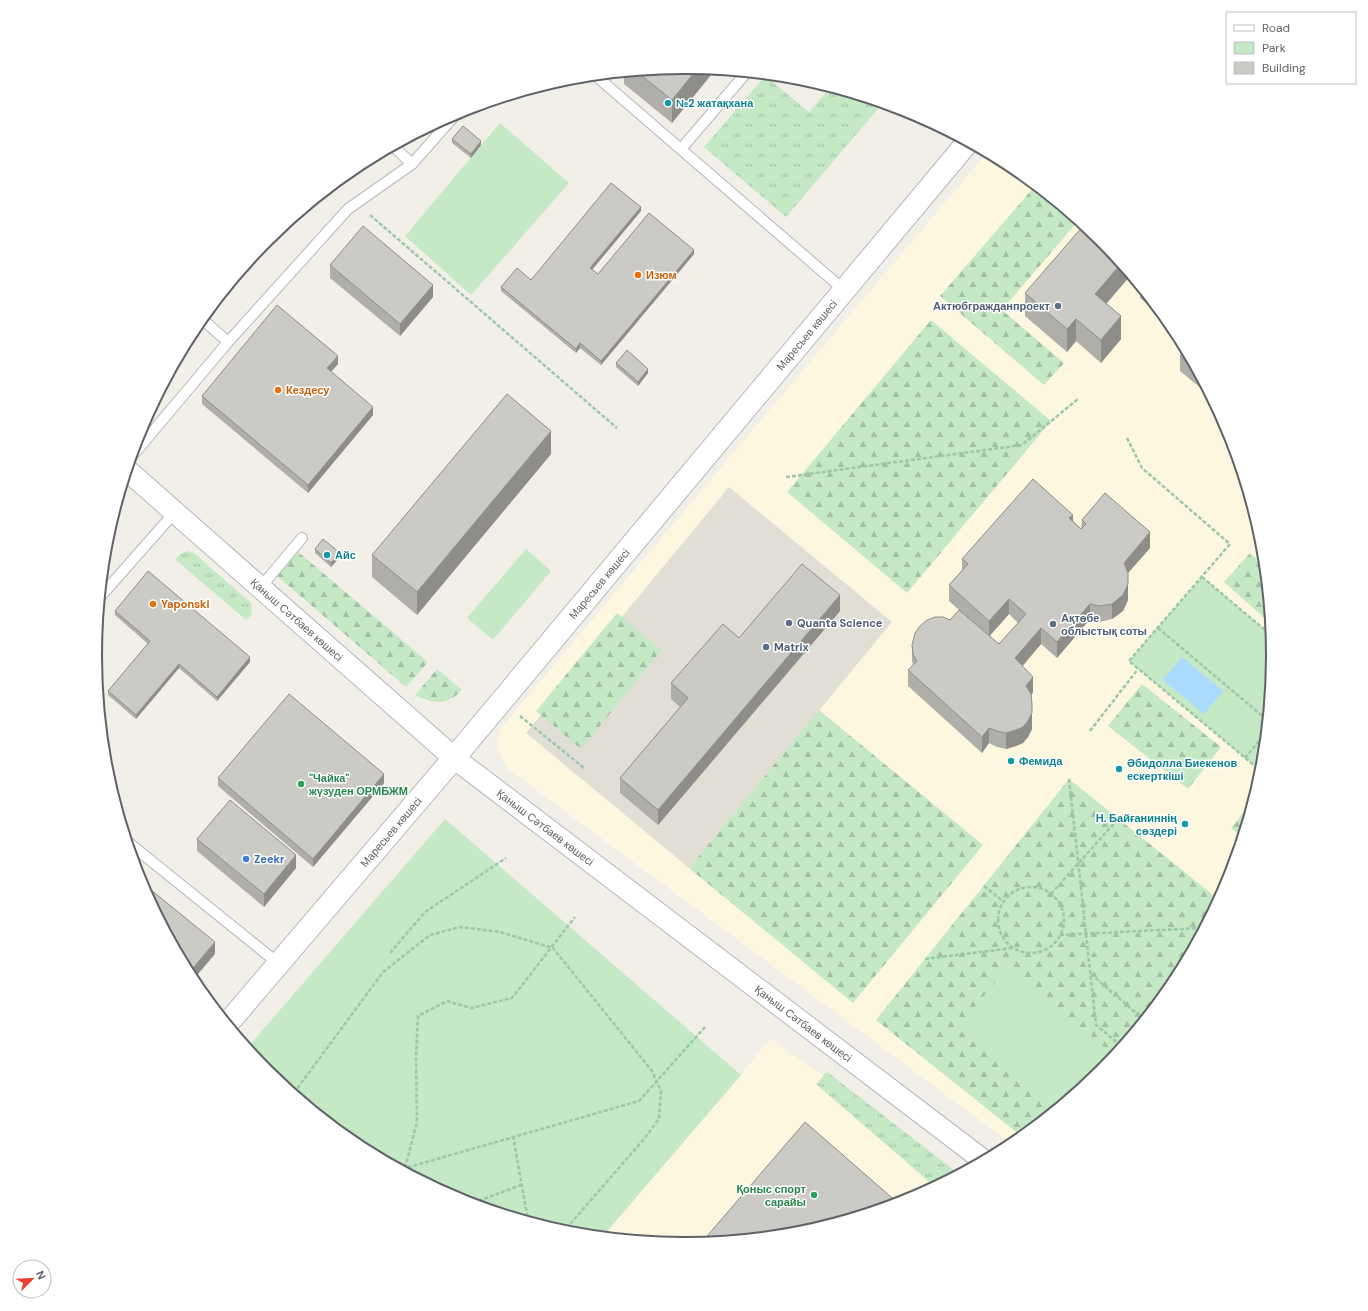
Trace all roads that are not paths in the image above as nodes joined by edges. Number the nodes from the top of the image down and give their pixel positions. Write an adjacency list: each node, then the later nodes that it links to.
1 (742, 77): 5 (lane)
2 (601, 80): 5 (lane)
3 (447, 125): 7 (lane)
4 (964, 146): 8 (street, Маресьев көшесі)
5 (681, 149): 8 (lane)
6 (397, 150): 7 (lane)
7 (412, 164): 10 (lane)
8 (844, 290): 17 (street, Маресьев көшесі)
9 (207, 324): 10 (lane)
10 (228, 342): 11 (lane)
11 (143, 443)
12 (131, 474): 13 (street, Қаныш Сәтбаев көшесі)
13 (175, 512): 15 (street, Қаныш Сәтбаев көшесі); 16 (lane)
14 (302, 538): 15 (lane)
15 (260, 588): 17 (street, Қаныш Сәтбаев көшесі)
16 (106, 590)
17 (454, 758): 19 (street, Маресьев көшесі); 21 (street, Қаныш Сәтбаев көшесі)
18 (135, 848): 19 (lane)
19 (279, 964): 20 (street, Маресьев көшесі)
20 (231, 1019)
21 (979, 1157)

